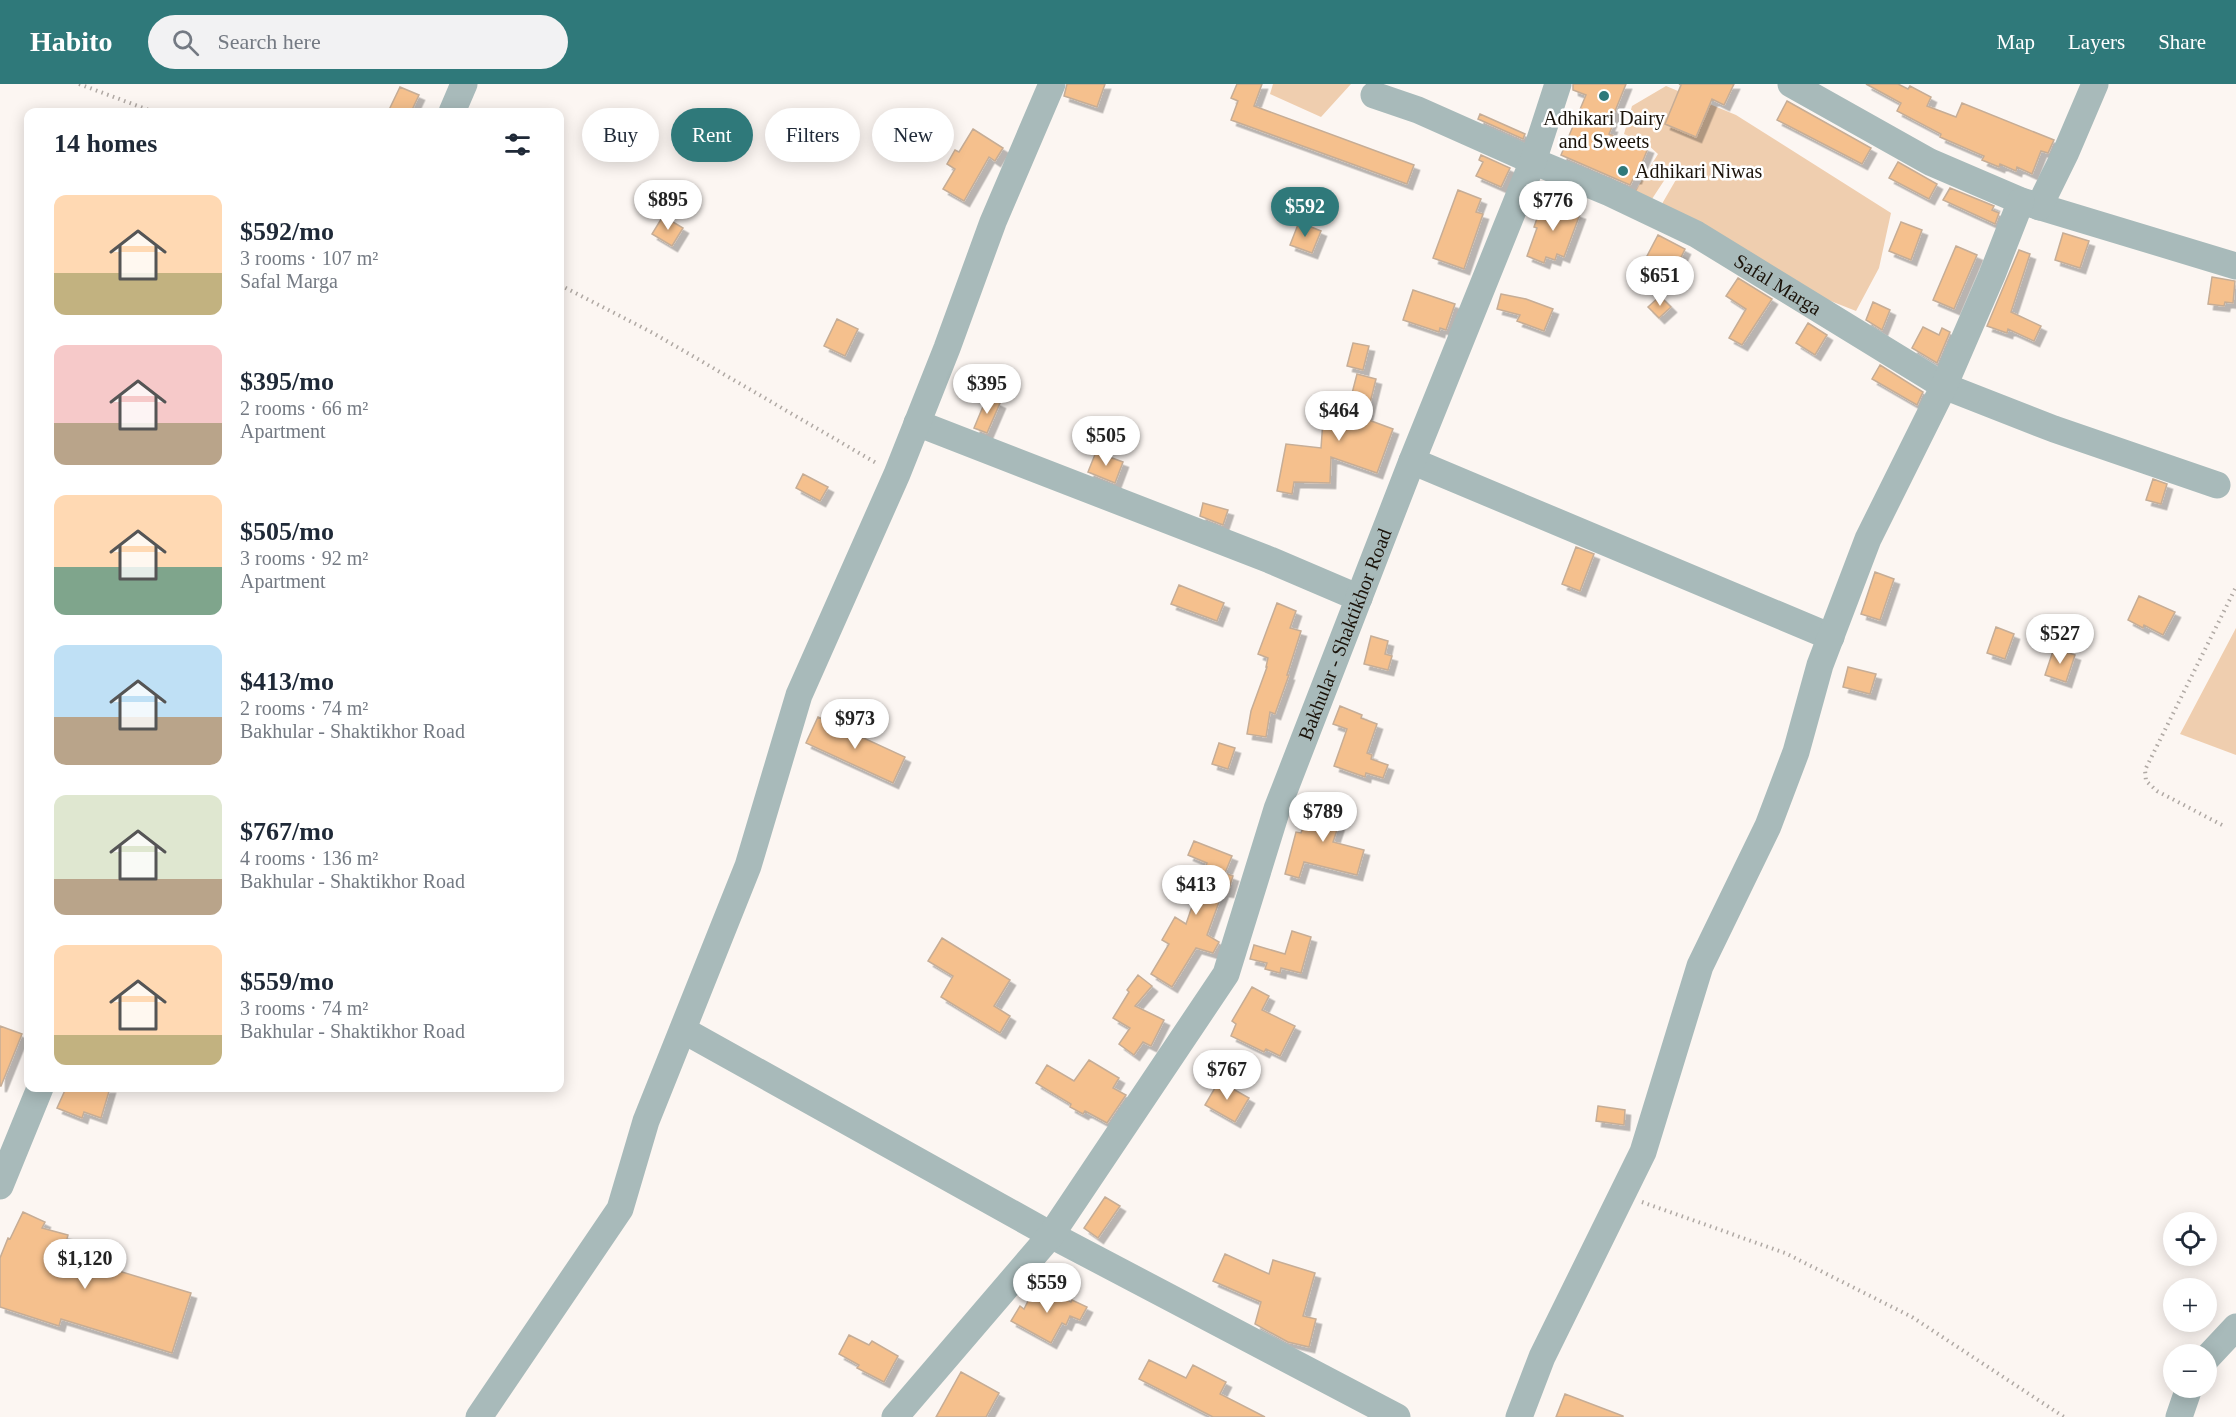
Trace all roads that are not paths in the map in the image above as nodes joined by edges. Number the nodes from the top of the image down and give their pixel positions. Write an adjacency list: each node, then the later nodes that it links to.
1 (464, 84): 7 (street)
2 (1052, 84): 12 (street)
3 (1558, 84): 8 (street, Bakhular - Shaktikhor Road)
4 (1791, 84): 9 (street)
5 (2095, 84): 9 (street)
6 (1374, 94): 8 (street, Safal Marga)
7 (454, 108)
8 (1533, 161): 11 (street, Safal Marga); 13 (street, Bakhular - Shaktikhor Road)
9 (2030, 204): 10 (street); 11 (street)
10 (2236, 266)
11 (1944, 386): 14 (street, Safal Marga); 16 (street)
12 (916, 423): 15 (street); 17 (street)
13 (1413, 461): 15 (street, Bakhular - Shaktikhor Road); 16 (street)
14 (2217, 485)
15 (1359, 598): 20 (street, Bakhular - Shaktikhor Road)
16 (1831, 637): 27 (street)
17 (683, 1030): 20 (street); 24 (street)
18 (38, 1092): 19 (street)
19 (0, 1186)
20 (1051, 1235): 25 (street, Bakhular - Shaktikhor Road); 26 (street)
21 (2236, 1327): 22 (street)
22 (2217, 1347)
23 (2186, 1398): 28 (street)
24 (479, 1417)
25 (895, 1417)
26 (1397, 1417)
27 (1520, 1417)
28 (2180, 1417)

